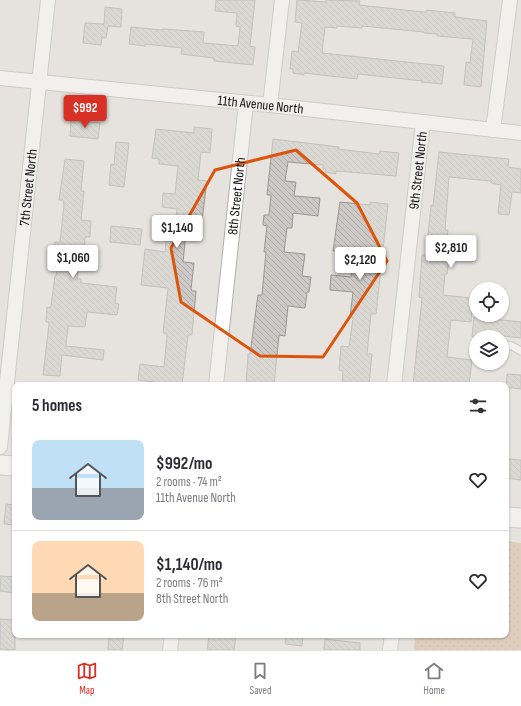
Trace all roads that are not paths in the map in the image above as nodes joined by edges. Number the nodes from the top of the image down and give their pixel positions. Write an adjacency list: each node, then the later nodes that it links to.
1 (48, 0): 5 (street, 7th Street North)
2 (282, 0): 7 (street)
3 (510, 0): 9 (street)
4 (0, 78): 5 (street, 11th Avenue North)
5 (40, 82): 6 (street, 11th Avenue North); 15 (street, 7th Street North)
6 (246, 103): 7 (street, 11th Avenue North); 13 (street, 8th Street North)
7 (270, 105): 8 (street, 11th Avenue North)
8 (423, 122): 9 (street, 11th Avenue North); 14 (street, 9th Street North)
9 (493, 130): 10 (street, 11th Avenue North)
10 (521, 133)
11 (509, 345): 12 (lane)
12 (521, 351)
13 (216, 382)
14 (394, 382)
15 (0, 447)
16 (0, 465): 17 (main road)
17 (12, 466)
18 (509, 517): 19 (main road)
19 (521, 518)
20 (172, 638): 22 (street)
21 (392, 638): 23 (street)
22 (170, 650)
23 (390, 650)

